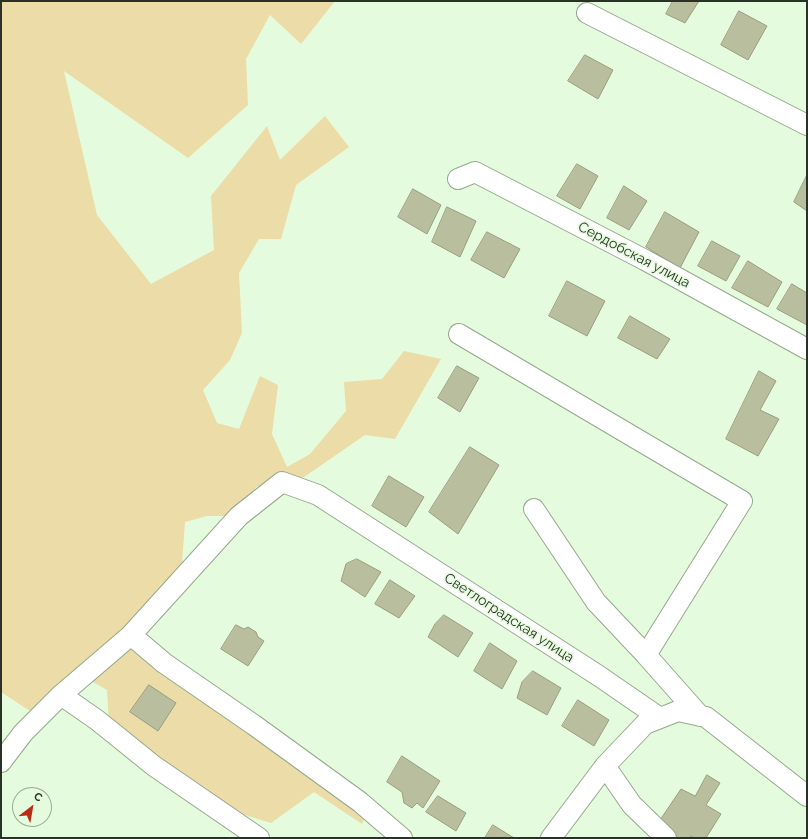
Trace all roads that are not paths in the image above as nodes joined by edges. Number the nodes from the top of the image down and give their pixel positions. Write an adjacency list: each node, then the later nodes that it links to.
1 (587, 12): 2 (street)
2 (807, 125)
3 (458, 180): 5 (street, Сердобская улица)
4 (459, 334): 8 (street)
5 (807, 349)
6 (534, 509): 8 (street)
7 (132, 635): 9 (street); 11 (street, Светлоградская улица); 16 (street)
8 (646, 655): 10 (street)
9 (61, 695): 12 (street); 15 (street)
10 (700, 716): 11 (street); 14 (street)
11 (660, 718): 13 (street)
12 (1, 762)
13 (605, 766): 17 (street); 18 (street)
14 (807, 796)
15 (259, 838)
16 (402, 838)
17 (551, 838)
18 (666, 838)

